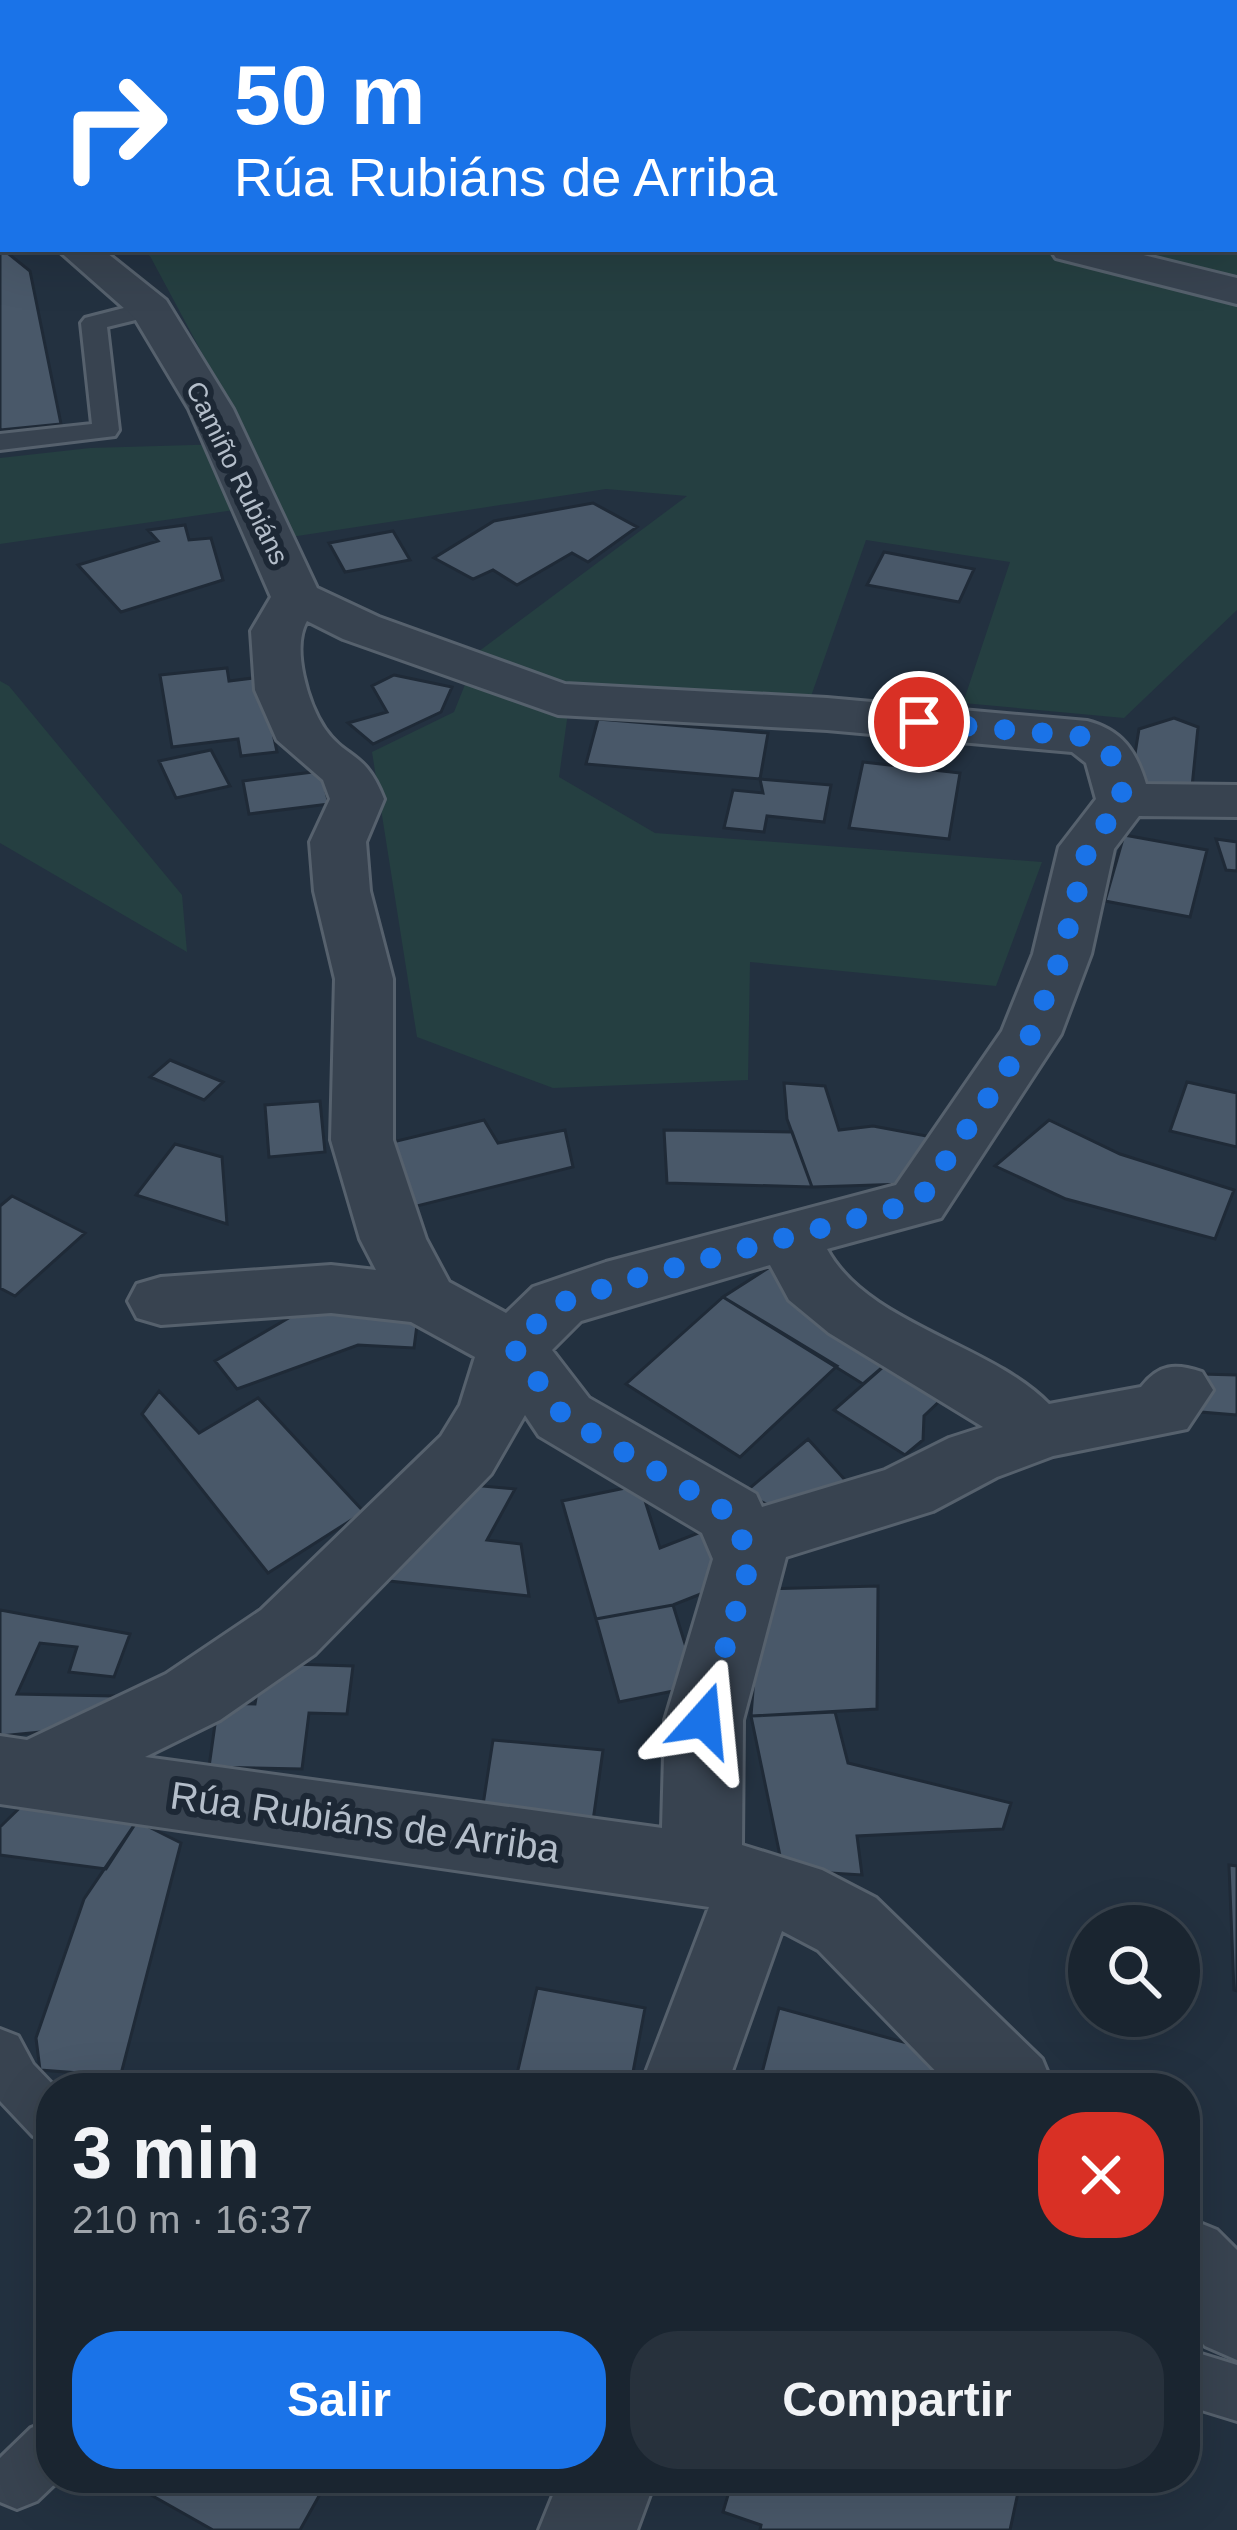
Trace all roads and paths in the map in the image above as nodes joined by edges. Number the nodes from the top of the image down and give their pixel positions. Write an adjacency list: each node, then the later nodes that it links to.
1 (81, 252): 4 (street, Camiño Rubiáns)
2 (1082, 252): 3 (street)
3 (1237, 291)
4 (151, 309): 5 (lane); 6 (street, Camiño Rubiáns)
5 (0, 442)
6 (296, 597): 7 (street); 11 (street)
7 (1124, 800): 8 (street); 9 (street, Rúa Rubiáns de Arriba)
8 (1237, 801)
9 (789, 1240): 12 (street, Rúa Rubiáns de Arriba); 14 (street)
10 (160, 1300): 11 (street)
11 (424, 1300): 12 (street)
12 (513, 1347): 15 (street); 16 (street, Rúa Rubiáns de Arriba)
13 (1178, 1390): 14 (street)
14 (1034, 1433): 15 (street)
15 (742, 1542): 17 (street)
16 (10, 1783): 17 (street, Rúa Rubiáns de Arriba)
17 (729, 1878): 19 (street); 20 (street, Rúa Rubiáns de Arriba)
18 (0, 2053): 21 (lane)
19 (683, 2073)
20 (996, 2073)
21 (36, 2103)
22 (1200, 2277): 23 (street)
23 (1237, 2314)
24 (1200, 2382): 25 (lane)
25 (1237, 2393)
26 (602, 2493): 27 (street)
27 (588, 2530)

